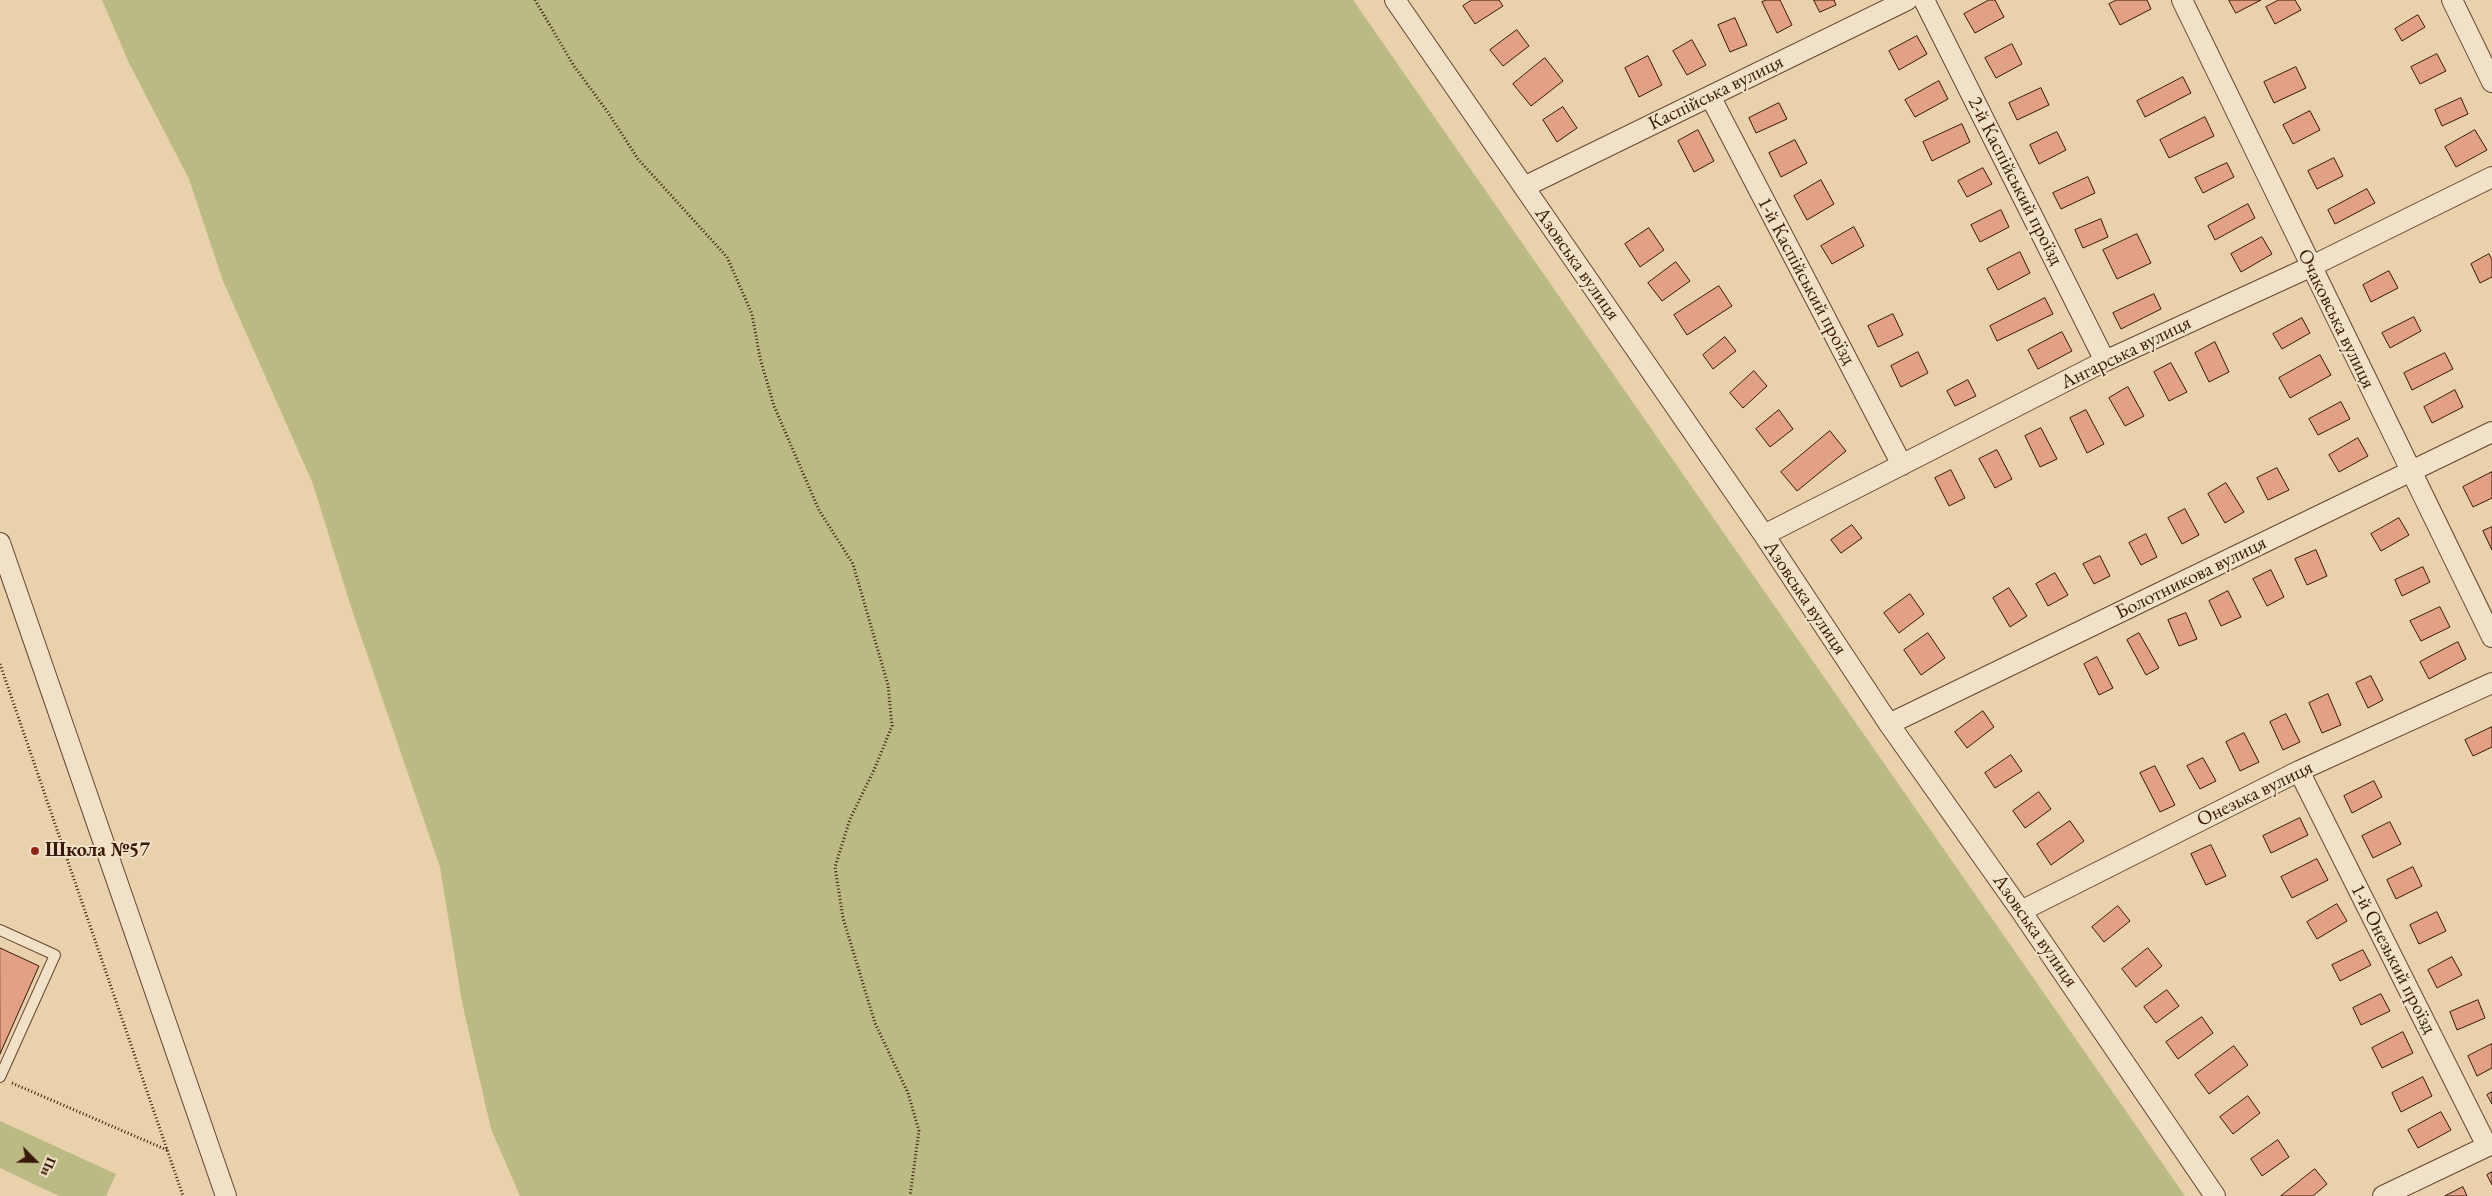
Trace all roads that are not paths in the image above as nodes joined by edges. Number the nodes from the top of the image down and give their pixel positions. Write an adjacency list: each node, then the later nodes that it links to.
1 (1395, 0): 9 (street, Азовська вулиця)
2 (1908, 0): 7 (street, Каспійська вулиця)
3 (1924, 0): 11 (street, 2-й Каспійський проїзд)
4 (2182, 0): 10 (street, Очаковська вулиця)
5 (2452, 0): 6 (street)
6 (2492, 82)
7 (1710, 96): 9 (street, Каспійська вулиця); 13 (street, 1-й Каспійський проїзд)
8 (2492, 177): 10 (street, Ангарська вулиця)
9 (1524, 187): 15 (street, Азовська вулиця)
10 (2310, 266): 11 (street, Ангарська вулиця); 14 (street, Очаковська вулиця)
11 (2106, 361): 13 (street, Ангарська вулиця)
12 (2492, 432): 14 (street, Болотникова вулиця)
13 (1902, 465): 15 (street, Ангарська вулиця)
14 (2412, 471): 17 (street, Очаковська вулиця); 19 (street, Болотникова вулиця)
15 (1764, 536): 19 (street, Азовська вулиця)
16 (0, 543): 25 (street)
17 (2492, 637)
18 (2492, 683): 20 (street, Онезька вулиця)
19 (1889, 724): 21 (street, Азовська вулиця)
20 (2299, 771): 21 (street, Онезька вулиця); 24 (street, 1-й Онезький проїзд)
21 (2021, 911): 26 (street, Азовська вулиця)
22 (0, 930): 23 (lane)
23 (4, 1079)
24 (2490, 1145): 27 (street)
25 (226, 1196)
26 (2215, 1196)
27 (2383, 1196)

